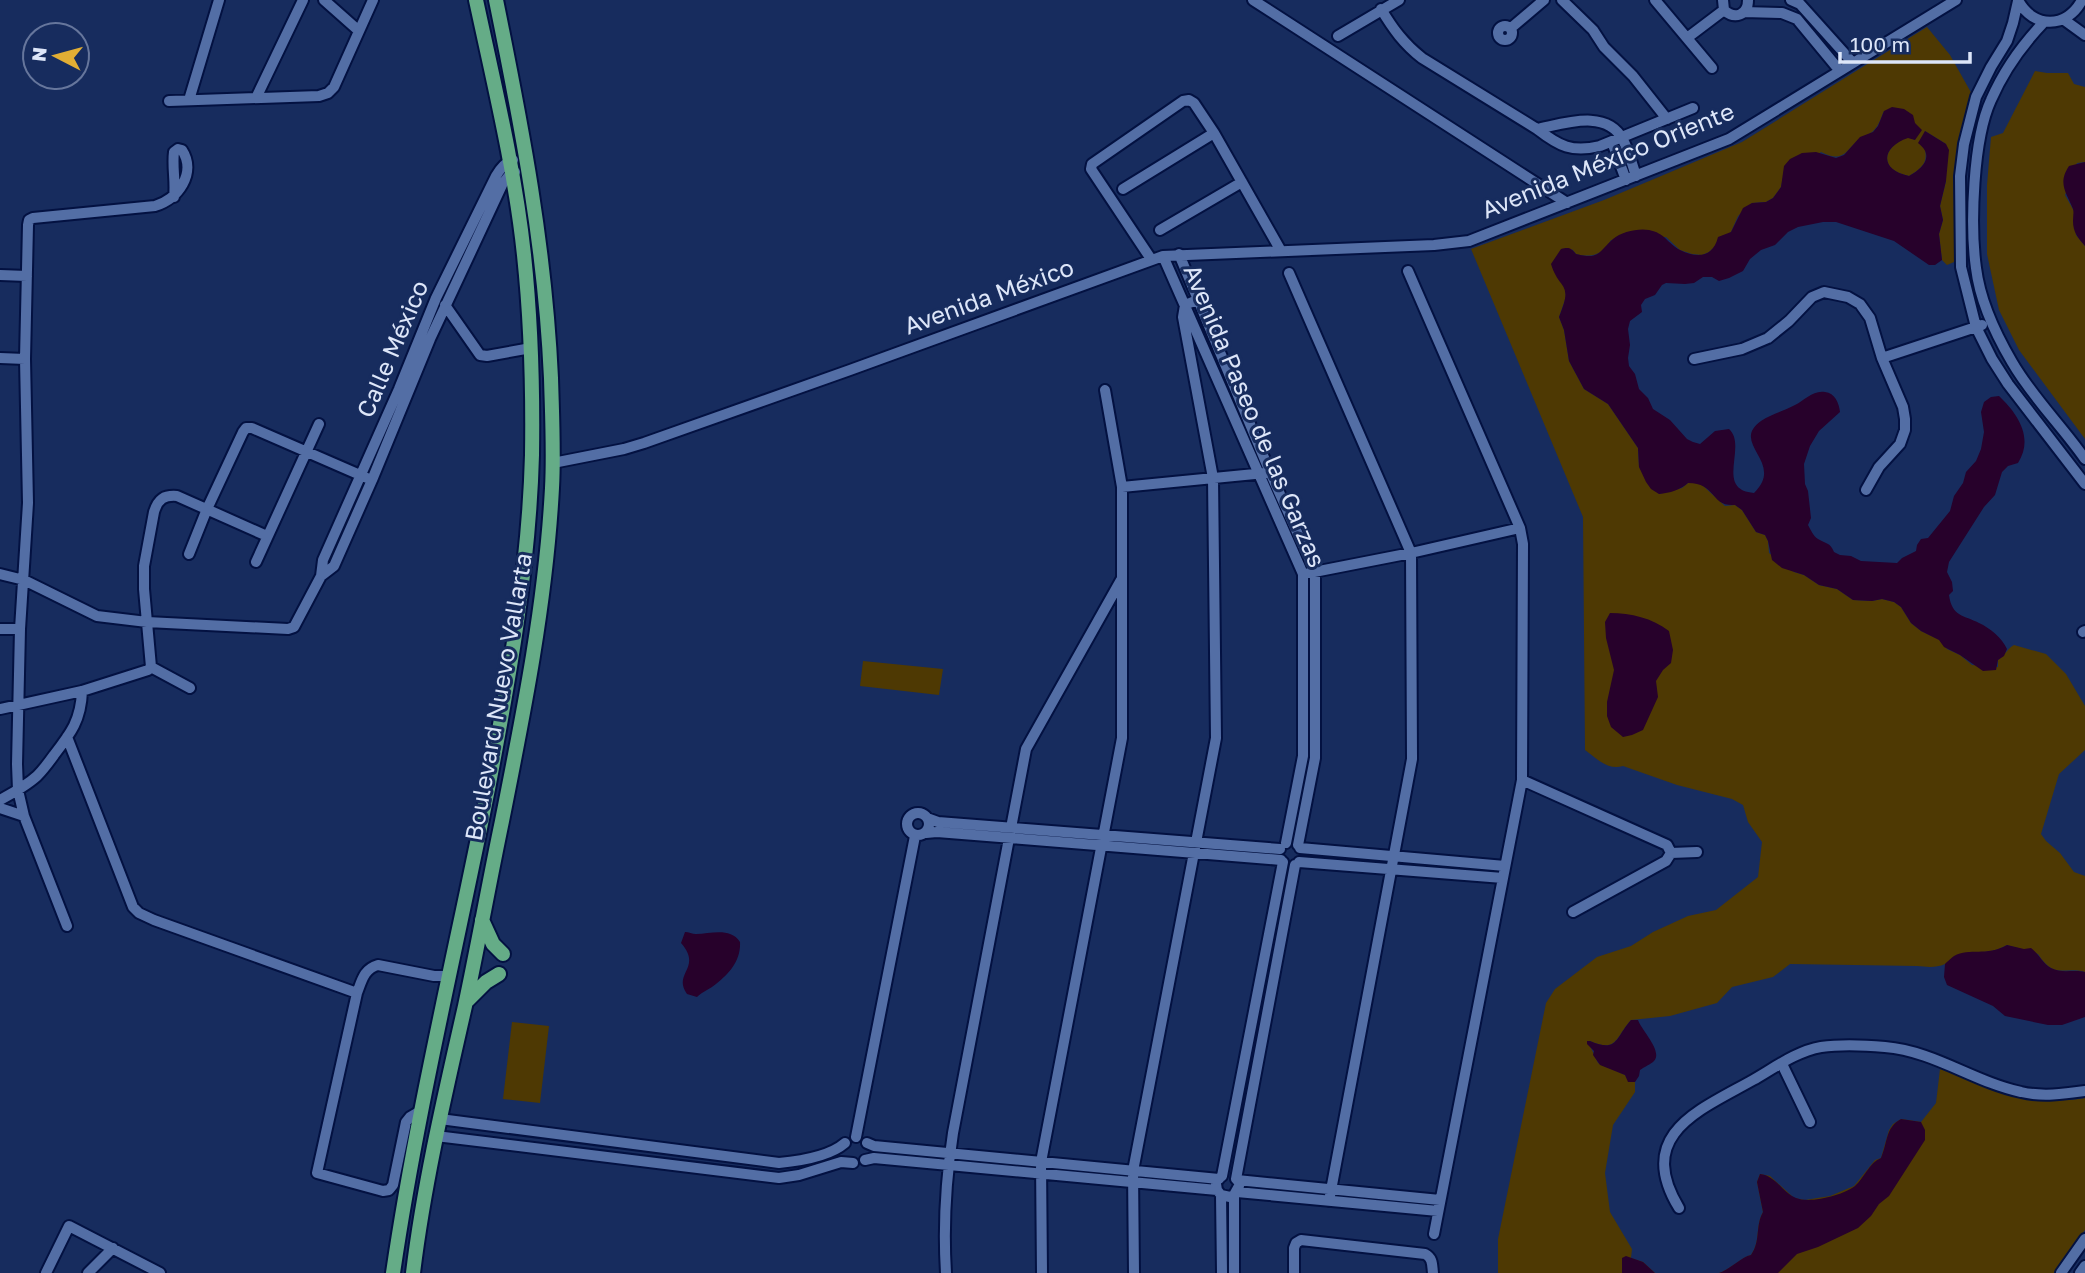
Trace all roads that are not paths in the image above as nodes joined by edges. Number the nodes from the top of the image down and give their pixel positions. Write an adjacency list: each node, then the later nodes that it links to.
1 (219, 0): 32 (street)
2 (303, 0): 31 (street)
3 (324, 0): 23 (street)
4 (373, 0): 23 (street)
5 (476, 0): 41 (main road, Boulevard Nuevo Vallarta)
6 (496, 0): 40 (main road, Boulevard Nuevo Vallarta)
7 (1253, 0): 46 (street)
8 (1399, 0): 18 (street)
9 (1544, 0): 22 (street)
10 (1562, 0): 36 (street)
11 (1655, 0): 26 (street)
12 (1748, 0): 19 (street)
13 (1791, 0): 27 (street)
14 (1956, 0): 27 (street, Avenida México Oriente)
15 (2018, 0): 21 (street); 30 (street)
16 (2082, 0): 20 (street)
17 (1723, 5): 19 (street); 26 (street)
18 (1381, 9): 25 (street); 37 (street)
19 (1744, 12): 29 (street)
20 (2063, 19): 21 (street); 24 (street)
21 (2044, 22): 34 (street)
22 (1511, 28)
23 (359, 31): 31 (street)
24 (2085, 35)
25 (1338, 36)
26 (1687, 38): 28 (street)
27 (1853, 63): 29 (street, Avenida México Oriente)
28 (1712, 68)
29 (1840, 71): 42 (street, Avenida México Oriente)
30 (1976, 97): 34 (street); 61 (street)
31 (256, 98): 32 (street)
32 (189, 100): 33 (street)
33 (169, 101)
34 (1990, 102): 60 (street)
35 (1693, 108): 36 (street)
36 (1667, 119): 39 (street)
37 (1537, 129): 39 (street); 39 (street)
38 (1214, 132): 43 (street); 44 (street); 52 (street)
39 (1617, 140): 42 (street)
40 (528, 163): 41 (street); 73 (main road, Boulevard Nuevo Vallarta)
41 (510, 167): 58 (street, Calle México); 64 (main road, Boulevard Nuevo Vallarta); 75 (street, Calle México)
42 (1631, 178): 46 (street, Avenida México Oriente)
43 (1242, 182): 47 (street); 49 (street)
44 (1123, 189)
45 (174, 197): 56 (street)
46 (1567, 204): 48 (street, Avenida México Oriente)
47 (1160, 230)
48 (1452, 244): 49 (street, Avenida México)
49 (1281, 251): 50 (street, Avenida México)
50 (1179, 254): 51 (street, Avenida México); 57 (street, Avenida Paseo de las Garzas)
51 (1163, 256): 52 (street, Avenida México); 59 (street, Avenida Paseo de las Garzas)
52 (1151, 259): 73 (street, Avenida México)
53 (1408, 271): 81 (street)
54 (1289, 273): 83 (street)
55 (0, 275): 56 (street)
56 (27, 276): 67 (street)
57 (1197, 300): 59 (street); 74 (street, Avenida Paseo de las Garzas)
58 (445, 305): 64 (street); 75 (street, Calle México)
59 (1185, 305): 62 (street, Avenida Paseo de las Garzas); 63 (street)
60 (1991, 321): 61 (street); 72 (street)
61 (1976, 327): 66 (street); 77 (street)
62 (1199, 337): 63 (street); 74 (street, Avenida Paseo de las Garzas)
63 (1187, 342): 76 (street)
64 (531, 348): 119 (main road, Boulevard Nuevo Vallarta)
65 (0, 358): 67 (street)
66 (1882, 358): 68 (street); 79 (street)
67 (25, 359): 90 (street)
68 (1694, 359)
69 (1105, 390): 78 (street)
70 (319, 424): 71 (street)
71 (306, 451): 75 (street); 80 (street); 82 (street)
72 (2085, 459)
73 (553, 463): 121 (main road, Boulevard Nuevo Vallarta)
74 (1264, 473): 76 (street); 86 (street, Avenida Paseo de las Garzas); 88 (street, Avenida Paseo de las Garzas)
75 (367, 478): 91 (street, Calle México)
76 (1213, 478): 78 (street); 110 (street)
77 (2085, 484)
78 (1122, 486): 89 (street)
79 (1866, 490)
80 (207, 509): 82 (street); 84 (street); 91 (street)
81 (1520, 528): 83 (street); 100 (street)
82 (267, 536): 85 (street)
83 (1412, 553): 86 (street); 114 (street)
84 (189, 554)
85 (256, 562)
86 (1315, 572): 88 (street); 109 (street, Avenida Paseo de las Garzas)
87 (0, 574): 90 (street)
88 (1303, 574): 113 (street, Avenida Paseo de las Garzas)
89 (1122, 578): 106 (street); 108 (street)
90 (24, 580): 91 (street); 93 (street)
91 (147, 622): 94 (street)
92 (0, 629): 93 (street)
93 (20, 629): 97 (street)
94 (151, 667): 95 (street); 96 (street)
95 (190, 688)
96 (82, 691): 97 (street); 99 (street)
97 (19, 705): 98 (street); 101 (street)
98 (0, 709)
99 (67, 737): 101 (street); 128 (street)
100 (1522, 780): 112 (street); 116 (street)
101 (18, 790): 102 (street); 104 (street)
102 (0, 800)
103 (0, 808): 104 (street)
104 (24, 816): 122 (street)
105 (927, 818): 106 (street); 107 (street); 107 (street)
106 (1010, 833): 107 (street); 108 (street); 144 (street)
107 (920, 834): 138 (street)
108 (1102, 840): 110 (street); 149 (street)
109 (1299, 847): 113 (street); 114 (street); 115 (street)
110 (1195, 848): 113 (street); 150 (street)
111 (1697, 852): 112 (street)
112 (1671, 853): 120 (street)
113 (1282, 854): 115 (street); 152 (street, Avenida Paseo de las Garzas)
114 (1393, 856): 116 (street); 117 (street)
115 (1297, 863): 117 (street); 153 (street)
116 (1505, 866): 118 (street)
117 (1392, 869): 118 (street); 154 (street)
118 (1503, 878): 155 (street)
119 (467, 893): 124 (main road); 125 (main road, Boulevard Nuevo Vallarta)
120 (1573, 912)
121 (482, 919): 123 (main road); 124 (main road, Boulevard Nuevo Vallarta)
122 (67, 926)
123 (503, 954)
124 (474, 960): 125 (main road); 127 (main road, Boulevard Nuevo Vallarta)
125 (452, 974): 127 (main road); 128 (street); 132 (main road, Boulevard Nuevo Vallarta)
126 (499, 974): 129 (main road)
127 (470, 978): 129 (main road, Boulevard Nuevo Vallarta)
128 (357, 993): 132 (street)
129 (466, 1003): 133 (main road, Boulevard Nuevo Vallarta)
130 (1782, 1064): 131 (street); 134 (street); 156 (street)
131 (2085, 1091)
132 (422, 1110): 160 (main road, Boulevard Nuevo Vallarta)
133 (440, 1119): 135 (street); 137 (main road, Boulevard Nuevo Vallarta)
134 (1810, 1122)
135 (479, 1125): 136 (street); 139 (street)
136 (518, 1130): 142 (street); 143 (street)
137 (436, 1136): 139 (street); 162 (main road, Boulevard Nuevo Vallarta)
138 (856, 1137): 140 (street); 141 (street)
139 (478, 1140): 142 (street)
140 (845, 1143): 147 (street); 148 (street)
141 (867, 1143): 144 (street); 145 (street)
142 (518, 1145): 146 (street)
143 (652, 1147): 146 (street); 147 (street)
144 (949, 1159): 145 (street); 149 (street); 167 (street)
145 (865, 1160): 148 (street)
146 (650, 1161): 151 (street)
147 (779, 1163): 151 (street)
148 (853, 1163): 151 (street)
149 (1041, 1168): 150 (street); 168 (street)
150 (1133, 1177): 152 (street); 169 (street)
151 (779, 1178)
152 (1220, 1185): 153 (street); 153 (street); 170 (street, Avenida Paseo de las Garzas)
153 (1236, 1187): 154 (street); 171 (street)
154 (1329, 1195): 155 (street)
155 (1439, 1205): 157 (street)
156 (1679, 1208)
157 (1434, 1234)
158 (2085, 1239): 174 (street)
159 (113, 1248): 163 (street); 164 (street); 165 (street)
160 (396, 1258): 162 (main road); 166 (main road, Boulevard Nuevo Vallarta)
161 (2085, 1266): 175 (street)
162 (414, 1267)
163 (46, 1273)
164 (88, 1273)
165 (160, 1273)
166 (393, 1273)
167 (946, 1273)
168 (1042, 1273)
169 (1134, 1273)
170 (1222, 1273)
171 (1234, 1273)
172 (1294, 1273): 173 (street)
173 (1433, 1273)
174 (2061, 1273)
175 (2080, 1273)

